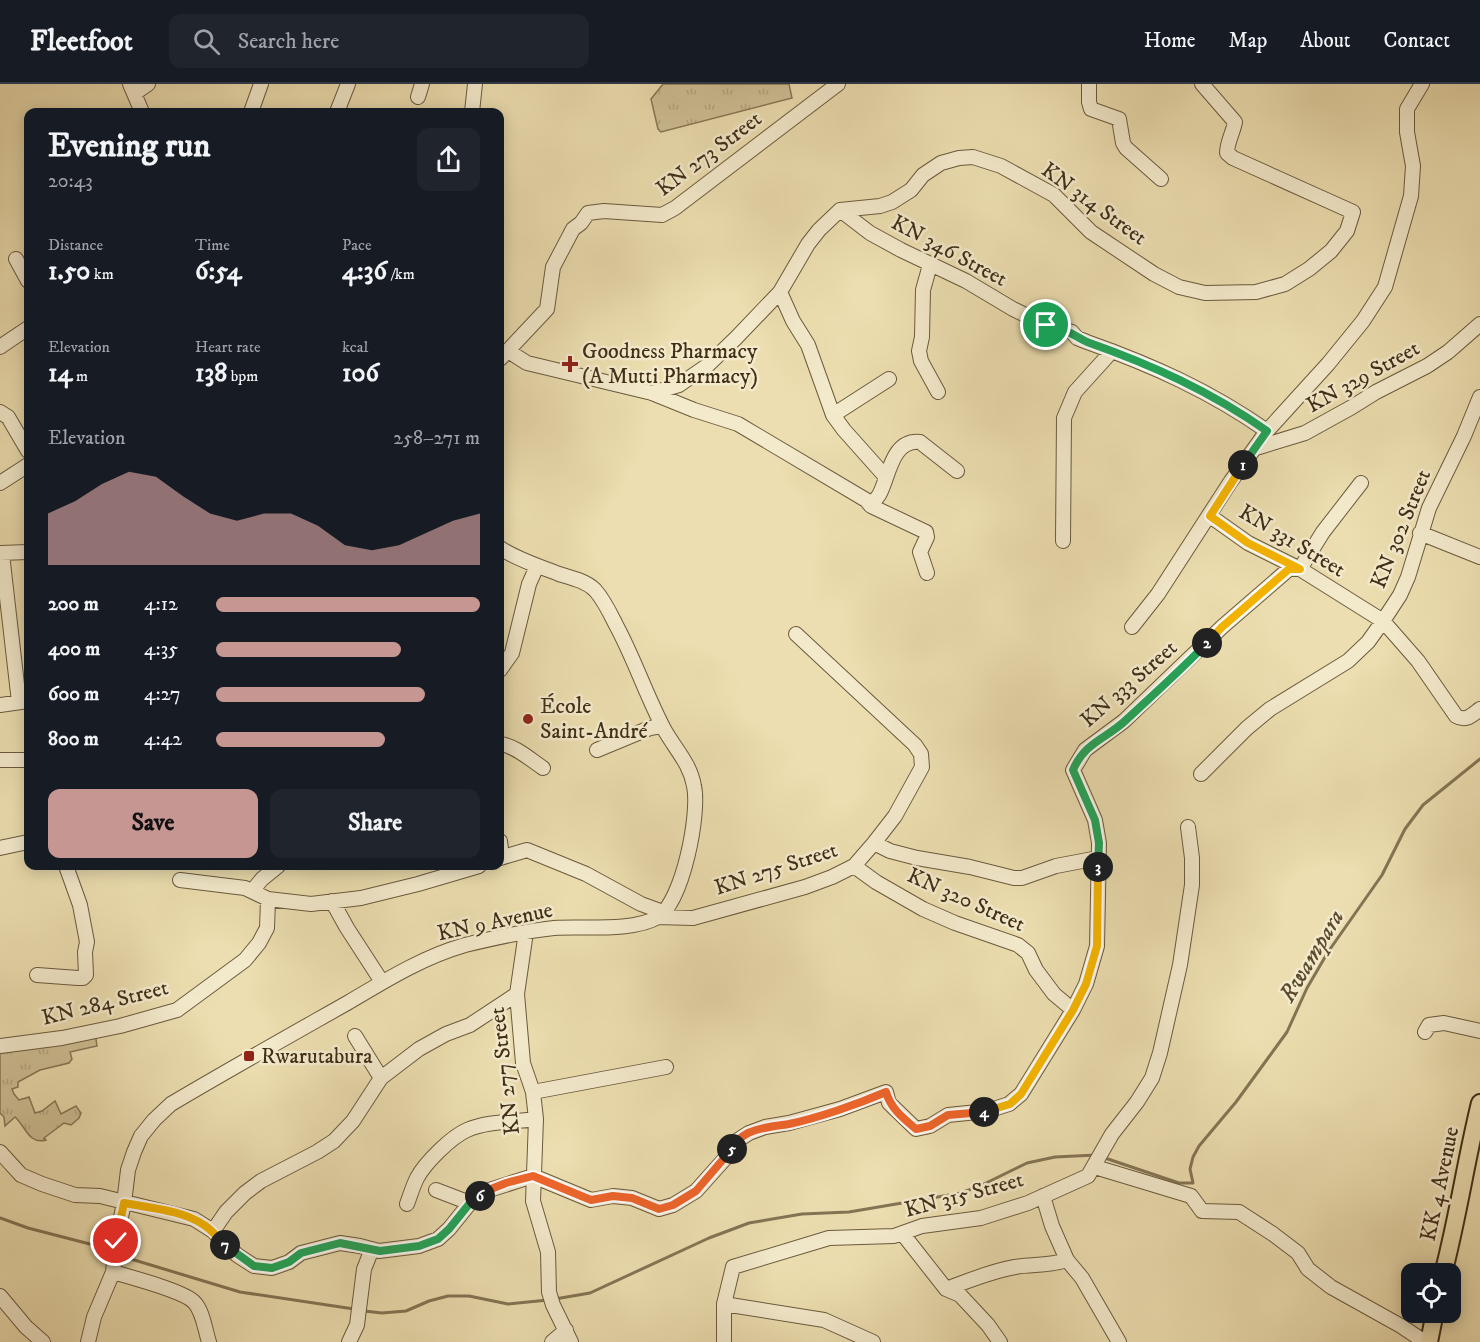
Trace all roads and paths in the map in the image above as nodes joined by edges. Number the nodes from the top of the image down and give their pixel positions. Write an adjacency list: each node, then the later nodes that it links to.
1 (148, 84): 9 (street)
2 (261, 84): 11 (street)
3 (348, 84): 12 (street)
4 (475, 84): 13 (street)
5 (838, 84): 24 (street, KN 273 Street)
6 (1089, 84): 14 (street)
7 (1202, 84): 15 (street, KN 314 Street)
8 (1422, 84): 31 (street)
9 (132, 88): 10 (street)
10 (140, 108)
11 (252, 108)
12 (339, 108)
13 (472, 108)
14 (1161, 179)
15 (840, 210): 17 (street, KN 346 Street); 19 (street)
16 (16, 259): 18 (street)
17 (930, 265): 23 (street, KN 346 Street); 26 (street)
18 (24, 274)
19 (780, 292): 27 (street); 30 (street)
20 (1480, 324): 33 (street, KN 329 Street)
21 (24, 331): 22 (street)
22 (0, 347)
23 (1112, 351): 31 (street, KN 346 Street); 42 (street)
24 (504, 355): 27 (street)
25 (889, 379): 30 (street)
26 (938, 392)
27 (652, 393): 39 (street)
28 (1480, 397): 41 (street, KN 302 Street)
29 (0, 412): 32 (street)
30 (833, 416): 36 (street)
31 (1267, 431): 33 (street)
32 (24, 444)
33 (1256, 448): 40 (street)
34 (24, 468): 37 (street)
35 (957, 471): 36 (street)
36 (885, 476): 39 (street)
37 (0, 483)
38 (1361, 483): 48 (street)
39 (871, 506): 49 (street)
40 (1210, 516): 48 (street, KN 331 Street); 51 (street)
41 (1420, 533): 46 (street); 50 (street, KN 302 Street)
42 (1062, 541)
43 (504, 551): 47 (street)
44 (24, 552): 45 (street)
45 (1, 554): 54 (street)
46 (1480, 557)
47 (537, 566): 53 (street); 57 (street)
48 (1300, 569): 50 (street, KN 331 Street); 69 (street, KN 333 Street)
49 (927, 573)
50 (1383, 621): 56 (street, KN 331 Street); 63 (street, KN 302 Street)
51 (1132, 627)
52 (796, 634): 66 (street, KN 275 Street)
53 (504, 664)
54 (24, 702): 55 (street)
55 (0, 705)
56 (1480, 709)
57 (662, 726): 59 (street); 78 (street)
58 (504, 744): 62 (street)
59 (597, 750)
60 (0, 760): 61 (street)
61 (24, 760)
62 (543, 768)
63 (1201, 774)
64 (1188, 827): 94 (street, KN 315 Street)
65 (24, 843): 67 (street)
66 (874, 843): 69 (street); 70 (street, KN 275 Street)
67 (0, 848)
68 (504, 857): 78 (street)
69 (1098, 858): 83 (street)
70 (854, 866): 78 (street, KN 275 Street); 83 (street, KN 320 Street)
71 (67, 870): 80 (street)
72 (273, 870): 75 (street)
73 (465, 870): 77 (street)
74 (180, 880): 75 (street)
75 (252, 891): 76 (street)
76 (268, 899): 77 (street); 87 (street, KN 284 Street)
77 (332, 901): 81 (street)
78 (660, 914): 79 (street, KN 9 Avenue)
79 (526, 932): 81 (street, KN 9 Avenue); 82 (street, KN 277 Street)
80 (37, 975)
81 (381, 982): 98 (street, KN 9 Avenue)
82 (517, 994): 89 (street); 90 (street, KN 277 Street)
83 (1073, 1010): 95 (street)
84 (1480, 1031): 85 (street)
85 (1425, 1032)
86 (356, 1036): 89 (street)
87 (0, 1046)
88 (666, 1068): 90 (street)
89 (381, 1078): 101 (street)
90 (534, 1092): 92 (street, KN 277 Street)
91 (1480, 1103): 105 (main road, KK 4 Avenue)
92 (536, 1119): 95 (street, KN 277 Street); 100 (street)
93 (0, 1152): 98 (street)
94 (1095, 1167): 97 (street, KN 315 Street); 121 (street)
95 (533, 1176): 99 (street); 111 (street, KN 277 Street)
96 (436, 1190): 99 (street)
97 (1043, 1196): 102 (street, KN 315 Street); 104 (street)
98 (124, 1203): 101 (street); 106 (street, KN 9 Avenue)
99 (470, 1203): 103 (street)
100 (407, 1204)
101 (213, 1232): 103 (street)
102 (902, 1233): 107 (street); 109 (street, KN 315 Street)
103 (372, 1249): 115 (street)
104 (1067, 1260): 107 (street); 120 (street)
105 (1446, 1263)
106 (113, 1272): 112 (street, KN 9 Avenue); 114 (street)
107 (946, 1289): 119 (street)
108 (0, 1296): 113 (street)
109 (724, 1304): 117 (street, KN 315 Street); 118 (street)
110 (1432, 1323): 121 (main road)
111 (568, 1336): 116 (street)
112 (92, 1340)
113 (43, 1342)
114 (209, 1342)
115 (349, 1342)
116 (552, 1342)
117 (724, 1342)
118 (873, 1342)
119 (1000, 1342)
120 (1119, 1342)
121 (1427, 1342)

